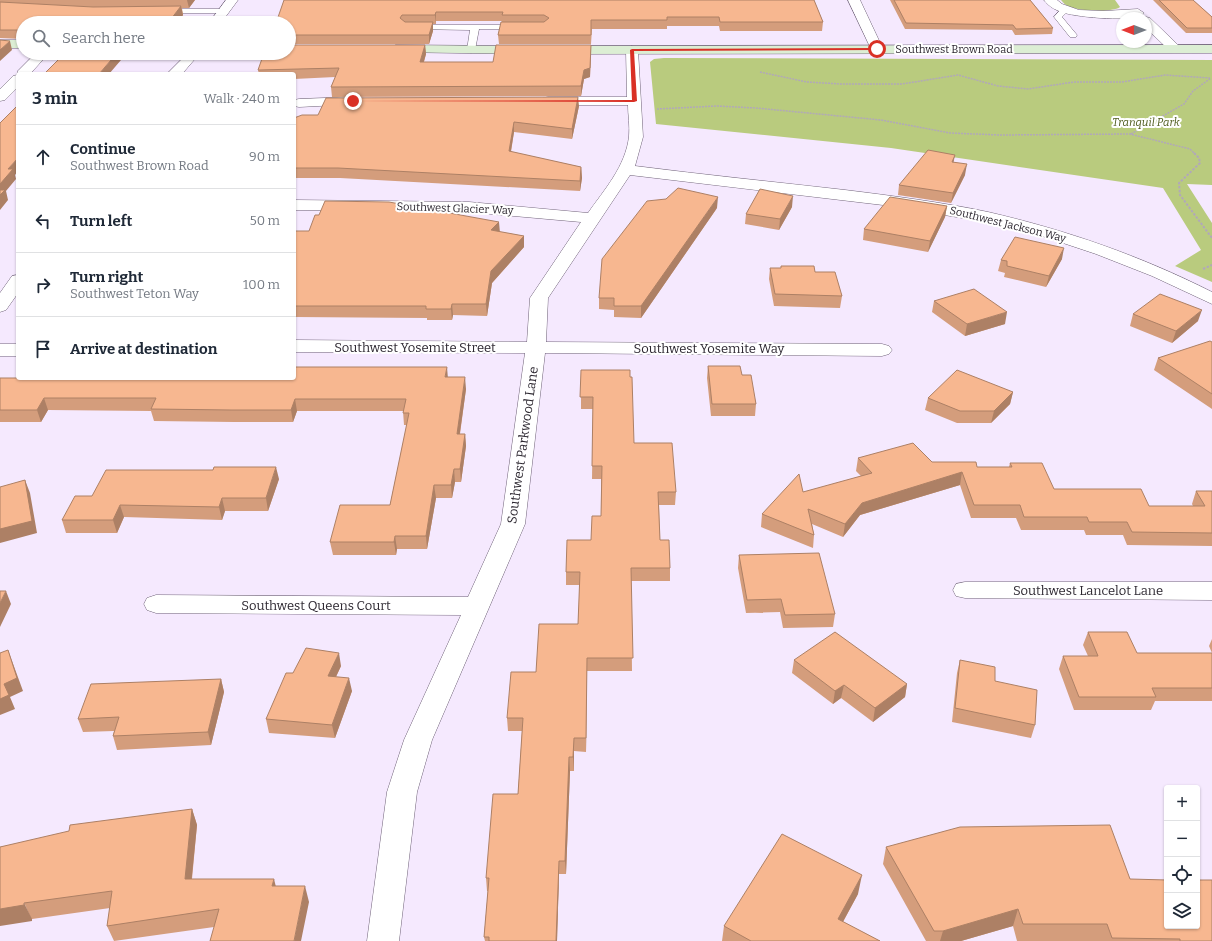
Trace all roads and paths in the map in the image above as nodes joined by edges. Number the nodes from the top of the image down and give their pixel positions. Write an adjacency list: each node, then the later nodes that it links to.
1 (232, 0): 7 (street)
2 (854, 0): 20 (street)
3 (1050, 0): 5 (street)
4 (1125, 0): 8 (street)
5 (1065, 10): 10 (street); 15 (lane)
6 (158, 11): 7 (lane)
7 (223, 11): 9 (street)
8 (1137, 12)
9 (220, 16)
10 (1116, 16)
11 (406, 27): 14 (lane)
12 (528, 27): 14 (lane)
13 (1152, 27): 18 (street)
14 (475, 28): 22 (lane)
15 (1073, 35)
16 (0, 44): 17 (street)
17 (16, 44)
18 (1174, 48): 20 (street, Southwest Brown Road); 21 (street, Southwest Brown Road)
19 (384, 49): 22 (street, Southwest Brown Road)
20 (877, 49): 23 (street, Southwest Brown Road)
21 (1212, 49)
22 (470, 50): 23 (street, Southwest Brown Road)
23 (632, 50): 37 (street, Southwest Parkwood Lane)
24 (0, 51): 25 (street)
25 (16, 51)
26 (36, 60): 29 (street)
27 (189, 60): 30 (street)
28 (756, 71): 31 (path)
29 (24, 72)
30 (176, 72)
31 (1211, 78): 38 (path)
32 (16, 81): 33 (street)
33 (3, 92)
34 (369, 101): 36 (street)
35 (533, 101): 37 (street)
36 (299, 103)
37 (635, 105): 38 (path); 39 (street, Southwest Parkwood Lane)
38 (1130, 134): 42 (path)
39 (626, 170): 41 (street, Southwest Parkwood Lane); 44 (street, Southwest Jackson Way)
40 (296, 205): 41 (street, Southwest Glacier Way)
41 (592, 218): 47 (street, Southwest Parkwood Lane)
42 (1212, 238)
43 (16, 283): 45 (street)
44 (1212, 299)
45 (0, 306)
46 (296, 346): 47 (street, Southwest Yosemite Street)
47 (536, 347): 50 (street, Southwest Yosemite Way); 54 (street, Southwest Parkwood Lane)
48 (0, 350): 49 (street)
49 (16, 350)
50 (882, 350)
51 (965, 590): 52 (street, Southwest Lancelot Lane)
52 (1212, 591)
53 (156, 604): 54 (street, Southwest Queens Court)
54 (476, 606): 55 (street, Southwest Parkwood Lane)
55 (383, 941)

